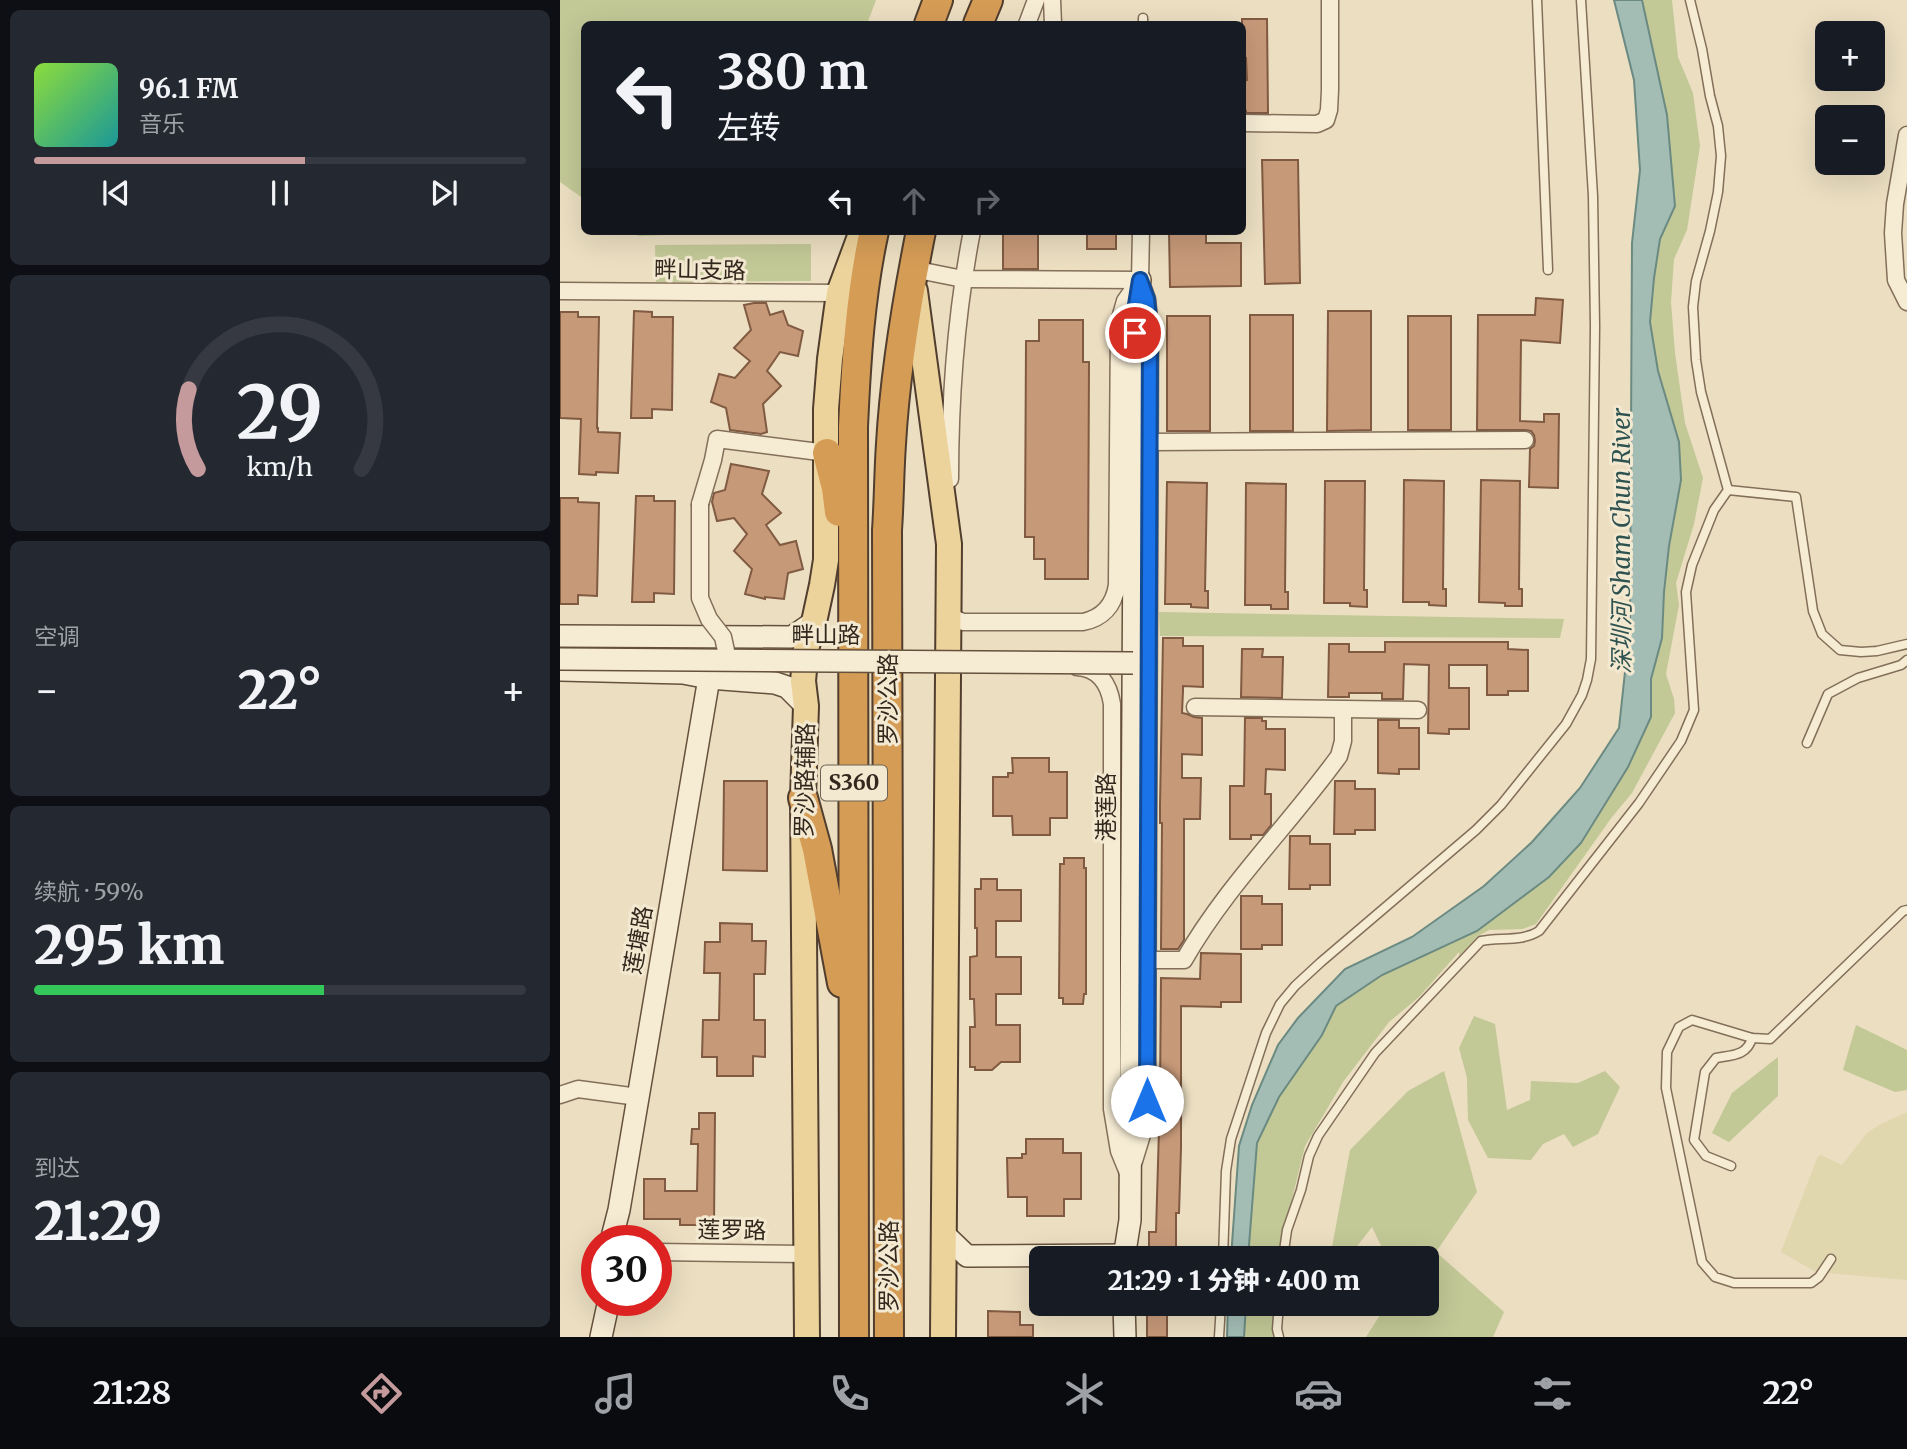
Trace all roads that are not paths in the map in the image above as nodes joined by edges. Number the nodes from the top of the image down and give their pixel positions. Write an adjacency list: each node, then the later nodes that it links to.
1 (938, 0): 9 (highway)
2 (988, 0): 10 (highway)
3 (1036, 0): 11 (street)
4 (1052, 0): 12 (street)
5 (1330, 0): 13 (street)
6 (1537, 0): 21 (lane)
7 (1580, 0): 63 (lane)
8 (1690, 0): 30 (lane)
9 (930, 21)
10 (979, 21)
11 (1028, 21)
12 (1053, 21)
13 (1246, 123)
14 (1907, 135): 26 (street)
15 (861, 235): 25 (main road, 罗沙路辅路)
16 (873, 235): 32 (highway, 罗沙公路 / S360)
17 (920, 235): 20 (highway, 罗沙公路 / S360)
18 (971, 235): 22 (street)
19 (1141, 235): 23 (street)
20 (913, 269): 22 (street); 31 (main road); 76 (highway, 罗沙公路 / S360)
21 (1548, 270)
22 (962, 279): 23 (street); 31 (street)
23 (1140, 280): 28 (street); 33 (street); 40 (street, 港莲路)
24 (560, 291): 25 (street, 畔山支路)
25 (839, 293): 29 (main road, 罗沙路辅路)
26 (1907, 302)
27 (1525, 440): 28 (street)
28 (1150, 442): 51 (street)
29 (827, 453): 32 (highway); 34 (main road, 罗沙路辅路); 38 (street, bridge)
30 (1728, 490): 36 (lane); 64 (lane)
31 (949, 544): 33 (main road)
32 (854, 582): 52 (highway, 罗沙公路 / S360)
33 (948, 616): 42 (main road)
34 (814, 622): 35 (street, 畔山路); 44 (main road, 罗沙路辅路)
35 (560, 636)
36 (1907, 644)
37 (560, 659): 38 (street, 畔山路, bridge)
38 (728, 660): 40 (street, 畔山路, bridge)
39 (1907, 660): 48 (lane)
40 (1133, 663): 57 (street, 港莲路)
41 (560, 670): 43 (street)
42 (948, 676): 57 (street); 61 (main road)
43 (709, 678): 44 (street); 55 (street, 莲塘路)
44 (806, 706): 49 (main road, 罗沙路辅路)
45 (1195, 706): 46 (street)
46 (1343, 710): 47 (street); 51 (street)
47 (1418, 710)
48 (1807, 743)
49 (803, 798): 52 (highway); 66 (main road, 罗沙路辅路)
50 (1907, 910): 53 (lane)
51 (1147, 960): 57 (street)
52 (854, 1031): 80 (highway, 罗沙公路 / S360)
53 (1752, 1038): 56 (lane); 69 (lane)
54 (560, 1095): 55 (street)
55 (638, 1097): 58 (street, 莲塘路)
56 (1731, 1166)
57 (1130, 1180): 62 (street, 港莲路)
58 (619, 1210): 59 (street, 莲塘路); 60 (street, 莲塘路)
59 (615, 1225)
60 (619, 1225)
61 (944, 1234): 67 (street); 70 (main road)
62 (1126, 1246)
63 (1223, 1246)
64 (1285, 1246)
65 (672, 1252): 66 (street, 莲罗路)
66 (807, 1254): 79 (main road, 罗沙路辅路)
67 (967, 1256): 68 (street); 70 (street)
68 (1029, 1256)
69 (1831, 1259)
70 (943, 1283): 81 (main road)
71 (594, 1316): 77 (street)
72 (606, 1316): 78 (street)
73 (1124, 1316): 82 (street)
74 (1220, 1316): 83 (lane)
75 (1278, 1316): 84 (lane)
76 (890, 1335)
77 (589, 1337)
78 (601, 1337)
79 (807, 1337)
80 (854, 1337)
81 (943, 1337)
82 (1125, 1337)
83 (1219, 1337)
84 (1279, 1337)

